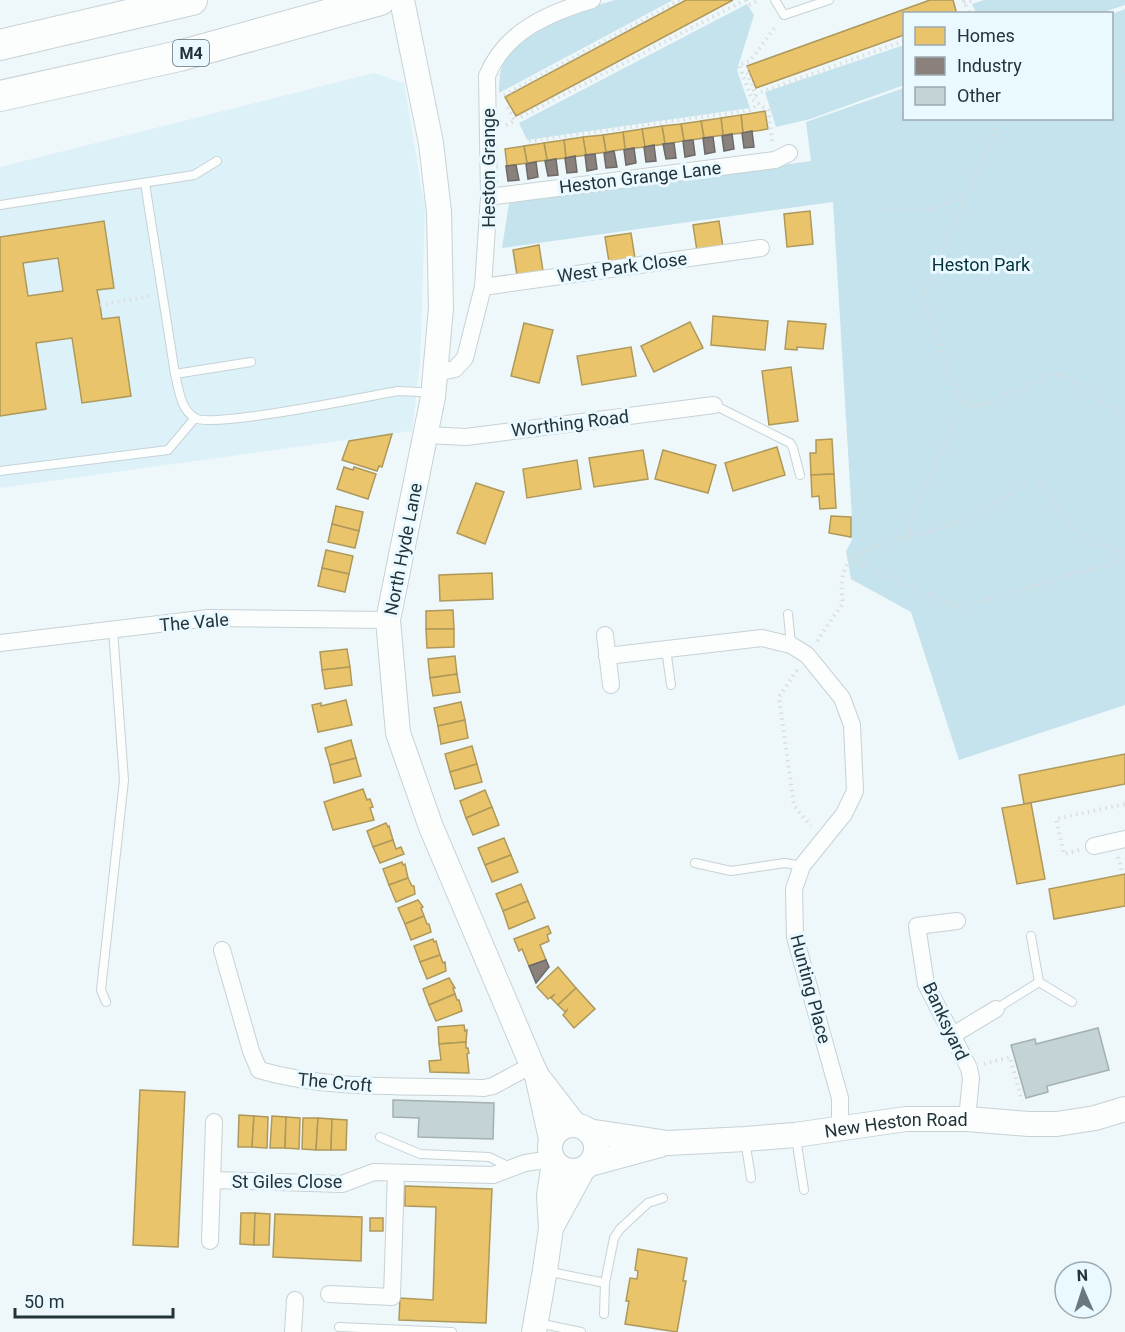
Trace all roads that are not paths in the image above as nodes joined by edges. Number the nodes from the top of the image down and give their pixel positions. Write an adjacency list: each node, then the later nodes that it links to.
1 (380, 0): 9 (highway, M4)
2 (402, 0): 19 (street, North Hyde Lane)
3 (592, 0): 13 (street, Heston Grange)
4 (775, 0): 5 (lane)
5 (829, 0)
6 (188, 1): 7 (highway); 8 (highway)
7 (0, 27)
8 (0, 45)
9 (0, 96)
10 (782, 156): 13 (street, Heston Grange Lane)
11 (218, 161): 12 (lane)
12 (145, 183): 14 (lane); 18 (lane)
13 (489, 197): 16 (street, Heston Grange)
14 (0, 205)
15 (761, 248): 16 (street, West Park Close)
16 (483, 287): 19 (street, Heston Grange)
17 (251, 362): 18 (lane)
18 (175, 374): 21 (lane)
19 (434, 385): 21 (lane); 22 (street, North Hyde Lane)
20 (714, 405): 22 (street, Worthing Road); 24 (lane)
21 (195, 418): 23 (lane)
22 (426, 435): 26 (street, North Hyde Lane)
23 (0, 471)
24 (800, 475)
25 (788, 614): 30 (lane)
26 (388, 620): 27 (street, The Vale); 47 (street, North Hyde Lane)
27 (113, 630): 29 (street, The Vale); 43 (lane)
28 (605, 635): 32 (street)
29 (0, 643)
30 (791, 645): 31 (street, Hunting Place); 38 (street, Hunting Place)
31 (666, 649): 32 (street, Hunting Place); 34 (lane)
32 (607, 656): 33 (street)
33 (611, 685)
34 (671, 685)
35 (1125, 839): 36 (street)
36 (1094, 846)
37 (694, 863): 38 (lane)
38 (802, 866): 51 (street, Hunting Place)
39 (957, 921): 46 (street, Banksyard)
40 (1031, 936): 42 (lane)
41 (222, 950): 47 (street, The Croft)
42 (1039, 982): 44 (lane); 45 (lane)
43 (106, 1002)
44 (1072, 1002)
45 (996, 1009): 46 (street)
46 (952, 1035): 49 (street, Banksyard)
47 (534, 1071): 52 (street, North Hyde Lane); 57 (street, North Hyde Lane)
48 (1125, 1109): 49 (street, New Heston Road)
49 (967, 1119): 51 (street, New Heston Road)
50 (214, 1122): 62 (street, St Giles Close)
51 (840, 1127): 53 (street, New Heston Road)
52 (582, 1128): 56 (street, New Heston Road); 57 (street); 58 (street)
53 (795, 1135): 55 (street, New Heston Road); 63 (lane)
54 (380, 1137): 59 (lane)
55 (745, 1139): 56 (street, New Heston Road); 61 (lane)
56 (668, 1143): 58 (street, New Heston Road)
57 (553, 1153): 58 (street); 59 (street, St Giles Close); 65 (street)
58 (586, 1166): 65 (street)
59 (512, 1168): 60 (street, St Giles Close)
60 (396, 1173): 62 (street, St Giles Close); 69 (street)
61 (751, 1178)
62 (212, 1180): 66 (street, St Giles Close)
63 (804, 1190)
64 (663, 1198): 68 (lane)
65 (551, 1228): 67 (street)
66 (210, 1241)
67 (546, 1270): 68 (lane); 73 (street)
68 (606, 1283): 71 (lane)
69 (329, 1294)
70 (295, 1300): 74 (street)
71 (604, 1314)
72 (339, 1327): 75 (lane)
73 (535, 1327): 76 (lane)
74 (293, 1332)
75 (452, 1332)
76 (581, 1332)

